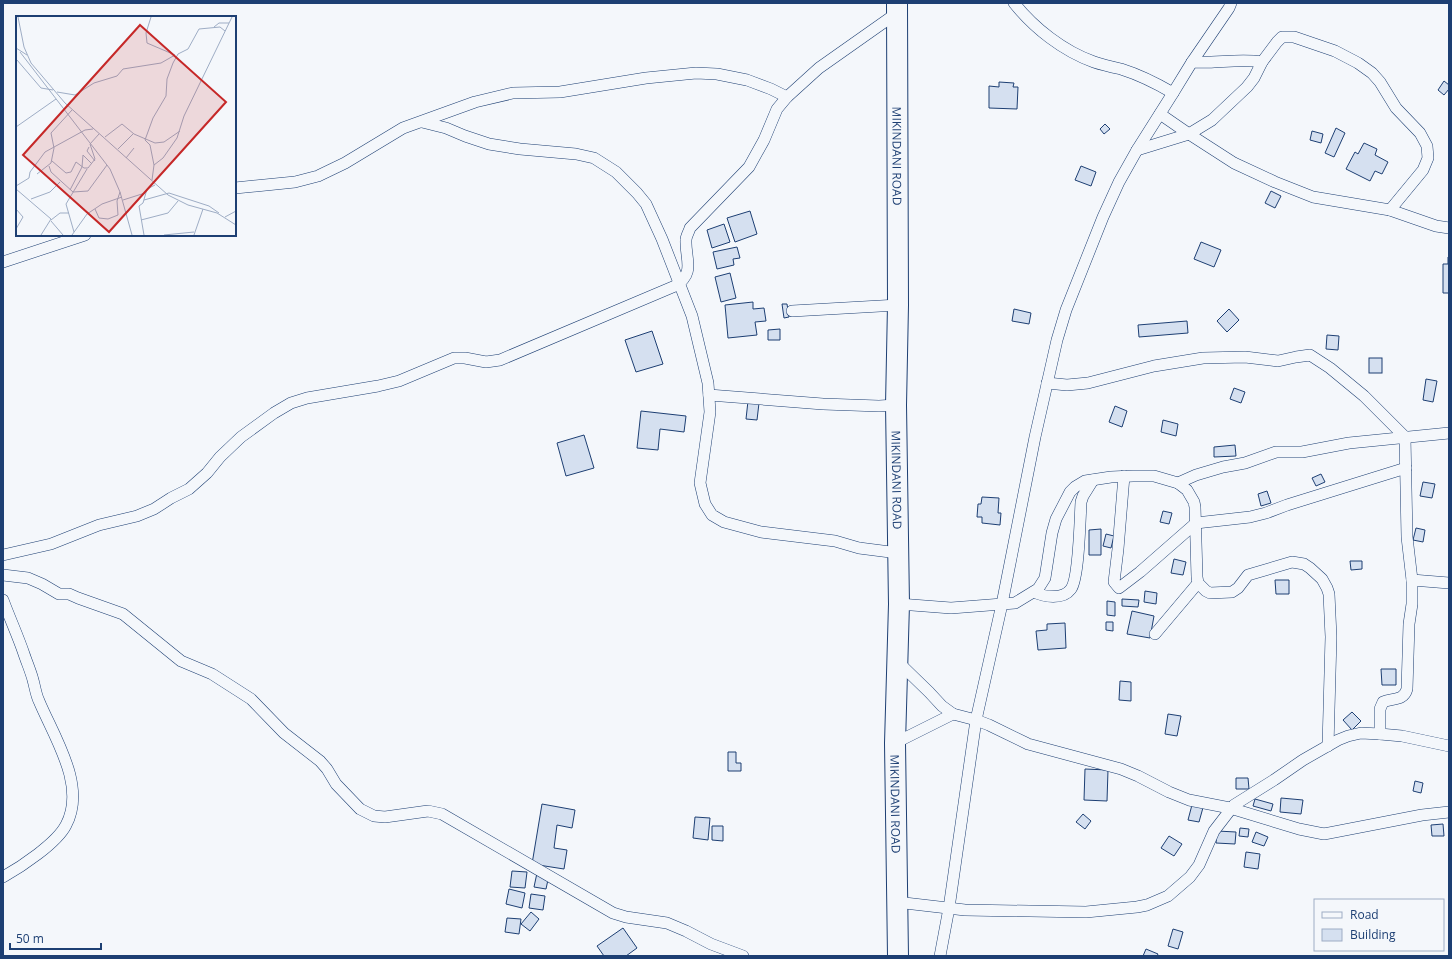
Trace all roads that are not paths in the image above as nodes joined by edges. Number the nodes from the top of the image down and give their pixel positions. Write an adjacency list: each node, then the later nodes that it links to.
1 (1014, 3): 6 (street)
2 (1231, 3): 4 (street)
3 (897, 8): 7 (street); 18 (highway, MIKINDANI ROAD)
4 (1192, 62): 5 (street); 6 (street)
5 (1262, 62): 10 (street); 13 (street)
6 (1174, 93): 8 (street)
7 (786, 97): 9 (street); 17 (street)
8 (1160, 114): 10 (street); 11 (street)
9 (422, 122): 12 (street); 17 (street)
10 (1189, 134): 11 (street); 13 (street)
11 (1137, 150): 20 (street)
12 (236, 188)
13 (1390, 210): 14 (street)
14 (1449, 228)
15 (81, 236): 16 (street)
16 (3, 262)
17 (679, 284): 21 (street); 31 (street)
18 (898, 305): 19 (street); 22 (highway, MIKINDANI ROAD)
19 (792, 311)
20 (1047, 383): 24 (street); 39 (street)
21 (709, 395): 22 (street); 30 (street)
22 (896, 405): 30 (highway, MIKINDANI ROAD)
23 (1449, 433): 24 (street)
24 (1405, 437): 25 (street); 28 (street)
25 (1406, 468): 29 (street); 33 (street)
26 (1124, 476): 27 (street); 28 (street); 29 (street)
27 (1092, 480): 36 (street); 36 (street)
28 (1178, 483): 29 (street)
29 (1196, 523): 34 (street)
30 (898, 553): 38 (highway, MIKINDANI ROAD)
31 (3, 555)
32 (3, 575): 53 (street)
33 (1412, 580): 35 (street); 44 (street)
34 (1198, 583): 40 (street); 46 (street)
35 (1449, 583)
36 (1034, 592): 39 (street)
37 (3, 600): 50 (street)
38 (898, 604): 39 (street); 41 (highway, MIKINDANI ROAD)
39 (1002, 604): 43 (street)
40 (1155, 634)
41 (897, 661): 42 (street); 45 (highway, MIKINDANI ROAD)
42 (953, 714): 43 (street); 45 (street)
43 (976, 720): 48 (street); 52 (street)
44 (1380, 734): 46 (street); 47 (street)
45 (895, 743): 51 (highway, MIKINDANI ROAD)
46 (1328, 746): 48 (street)
47 (1449, 746)
48 (1230, 808): 49 (street); 52 (street)
49 (1449, 812)
50 (3, 877)
51 (896, 902): 52 (street); 54 (highway, MIKINDANI ROAD)
52 (949, 908): 55 (street)
53 (744, 956)
54 (898, 956)
55 (940, 956)

